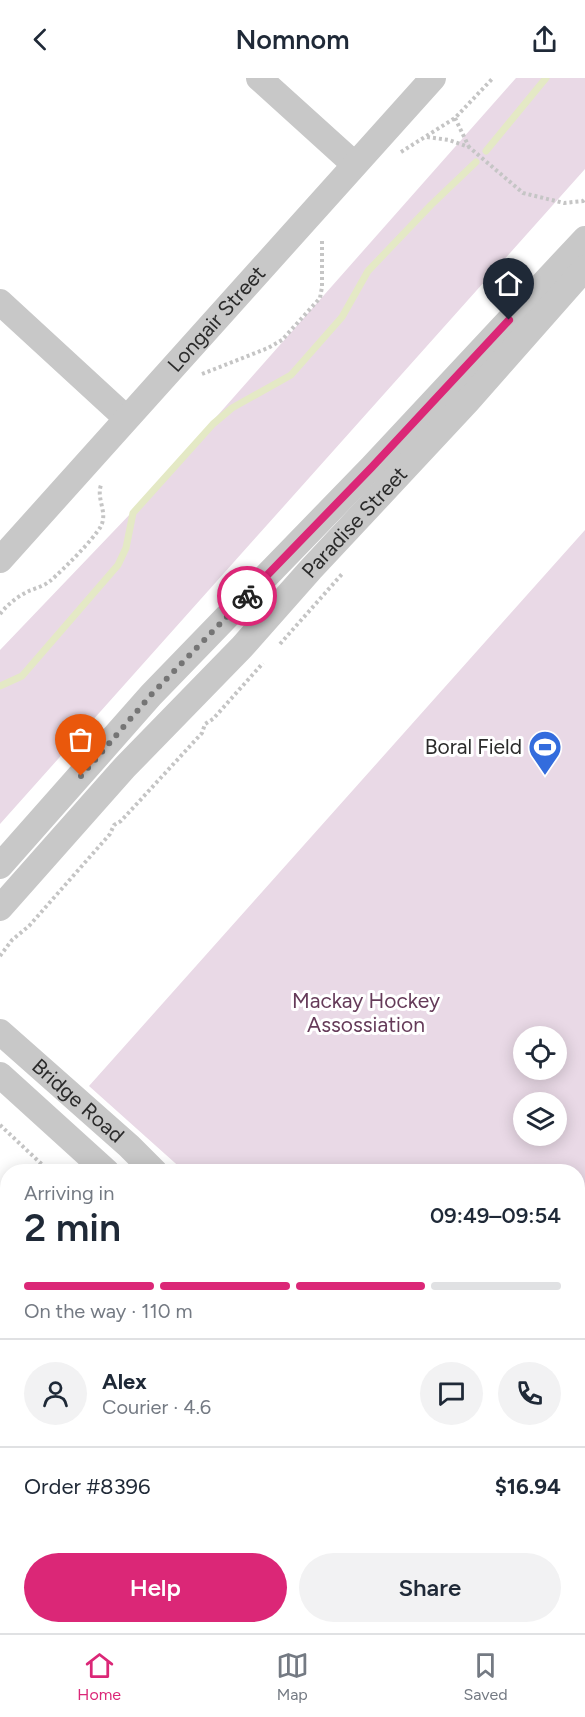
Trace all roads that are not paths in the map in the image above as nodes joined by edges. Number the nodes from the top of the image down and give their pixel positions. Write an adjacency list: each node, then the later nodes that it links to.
1 (259, 78): 3 (street)
2 (432, 78): 3 (street, Longair Street)
3 (354, 164): 7 (street, Longair Street)
4 (585, 239): 9 (street, Paradise Street)
5 (585, 268): 10 (street, Paradise Street)
6 (0, 302): 7 (street)
7 (126, 418): 8 (street, Longair Street)
8 (0, 560)
9 (0, 866)
10 (0, 908)
11 (0, 1032): 14 (street, Bridge Road)
12 (0, 1075): 13 (street, Bridge Road)
13 (98, 1164)
14 (147, 1164)

